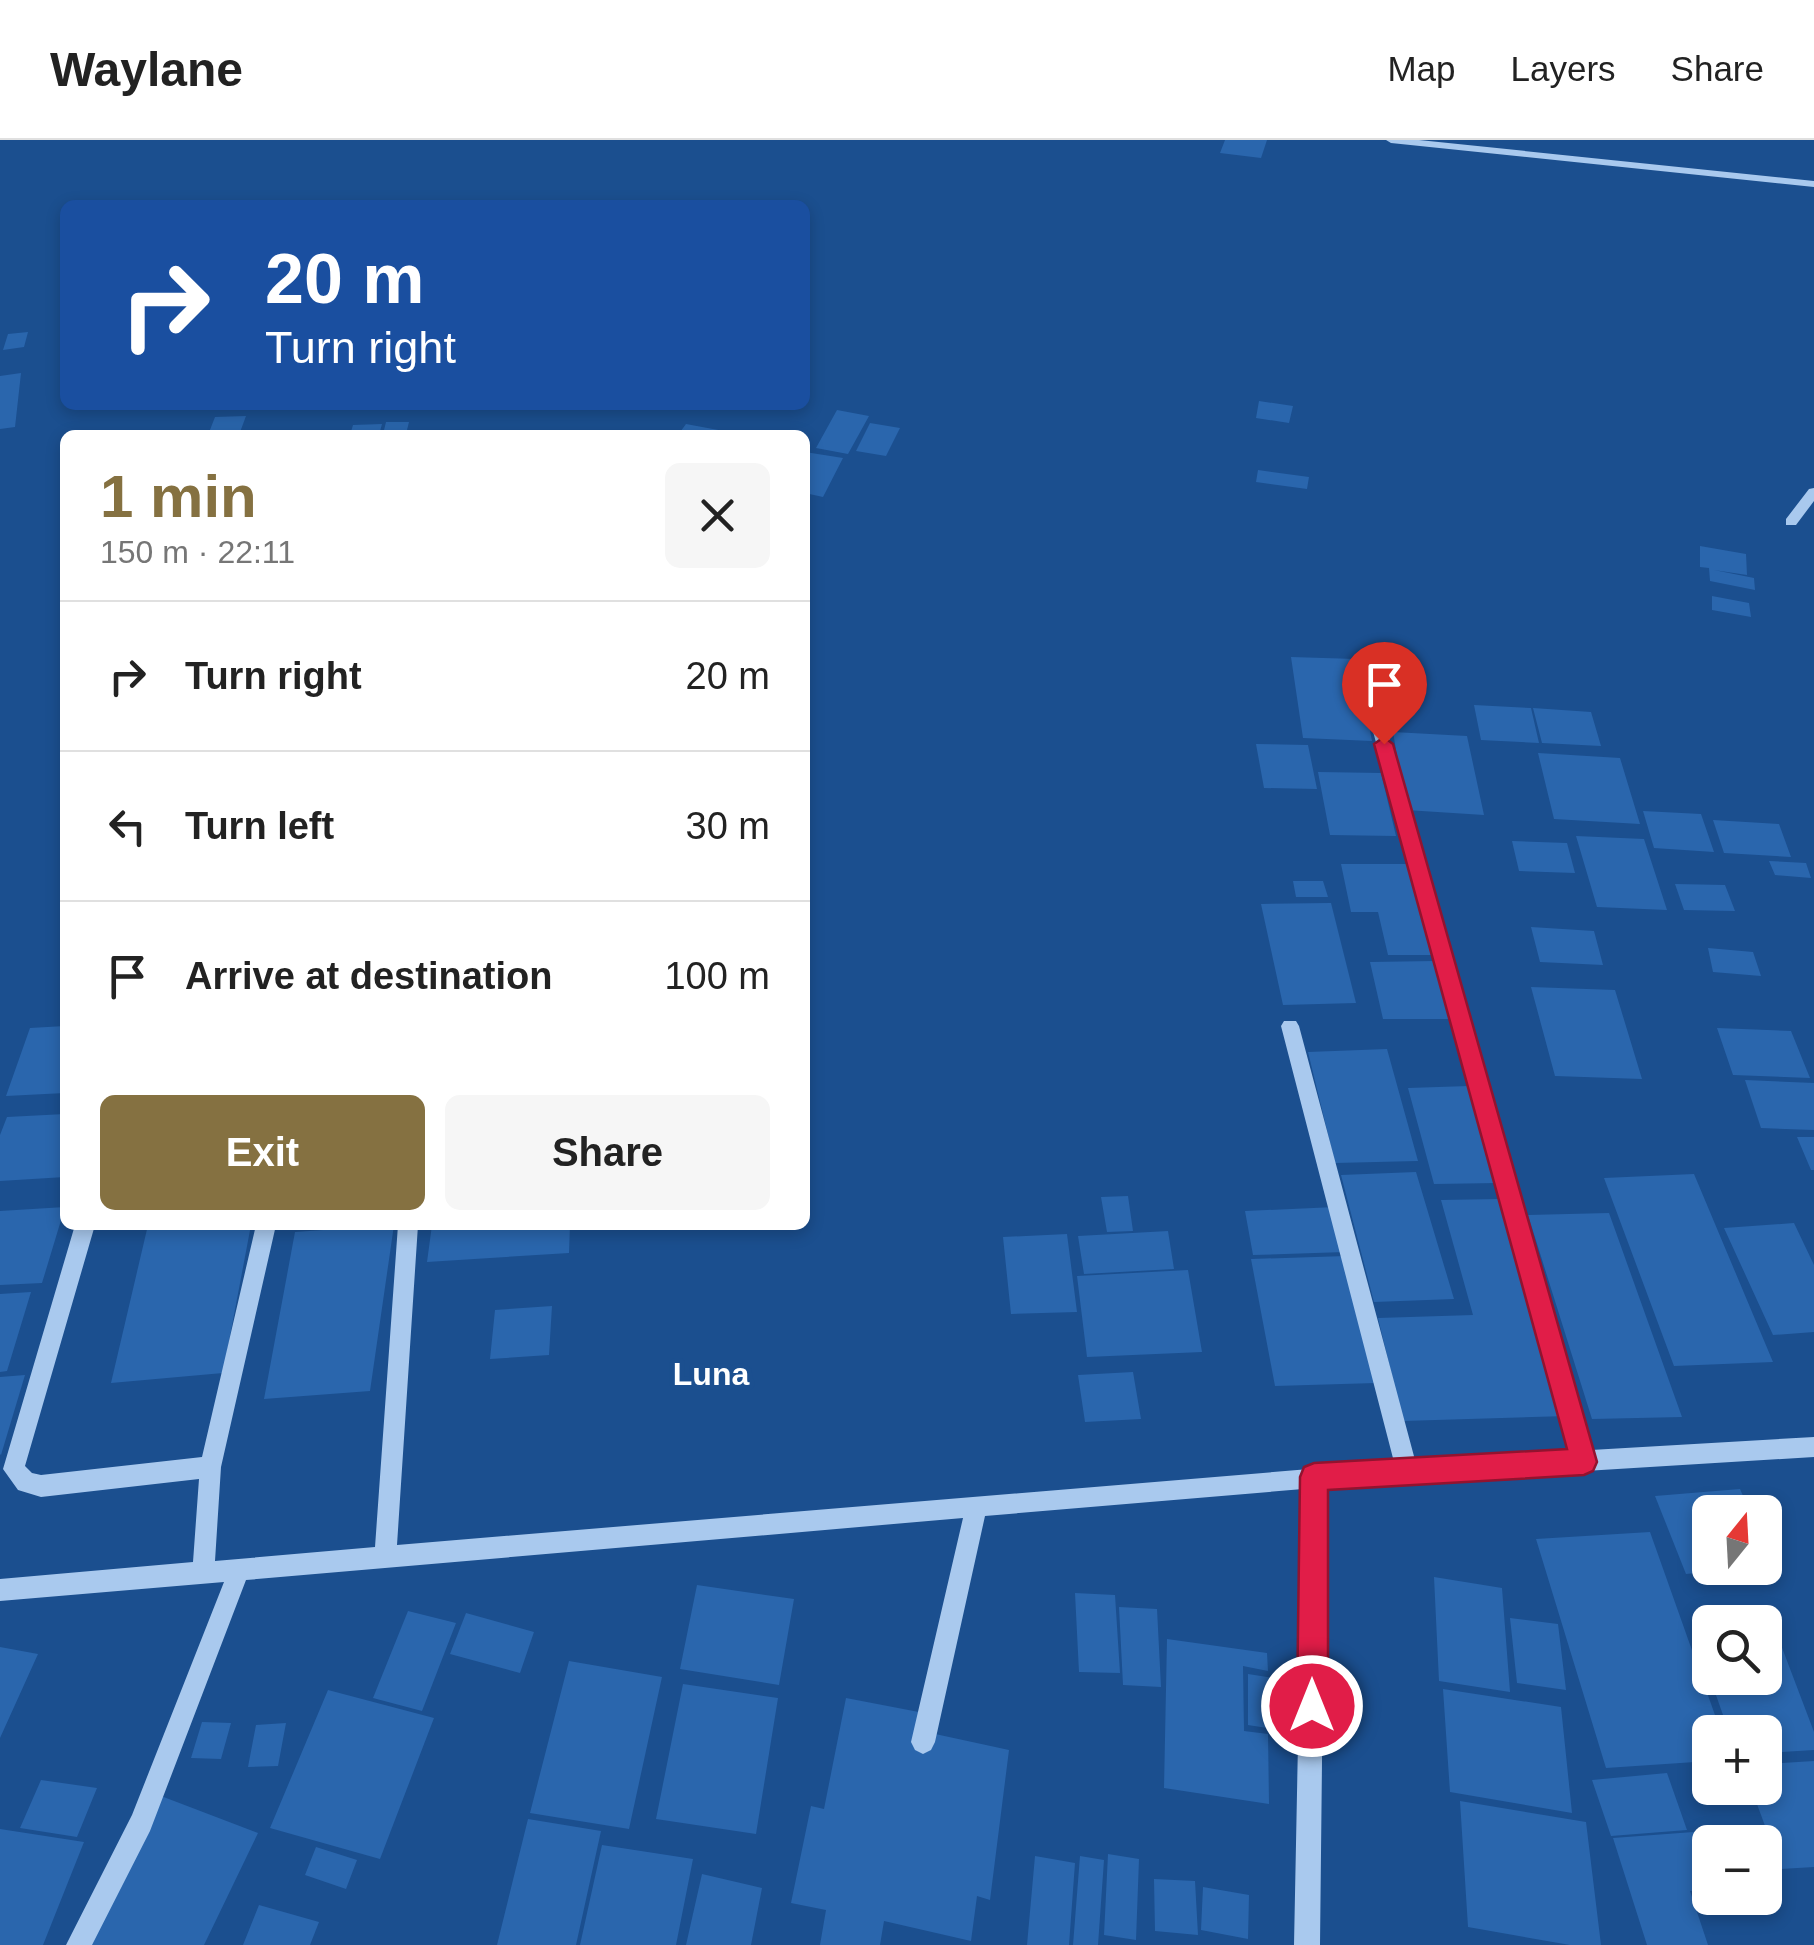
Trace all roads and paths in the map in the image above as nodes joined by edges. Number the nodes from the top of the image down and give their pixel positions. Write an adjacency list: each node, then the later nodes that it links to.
1 (1390, 140): 2 (street)
2 (1814, 184)
3 (1814, 492): 4 (street)
4 (1791, 522)
5 (1373, 706): 11 (street)
6 (1290, 1026): 13 (street)
7 (84, 1230): 12 (street)
8 (265, 1230): 12 (street)
9 (408, 1230): 16 (street)
10 (1814, 1447): 11 (street)
11 (1584, 1462): 13 (street)
12 (210, 1468): 18 (street)
13 (1407, 1471): 14 (street)
14 (1314, 1477): 15 (street); 22 (street)
15 (976, 1506): 16 (street); 20 (street)
16 (385, 1555): 17 (street)
17 (240, 1568): 18 (street); 21 (street)
18 (203, 1571): 19 (street)
19 (0, 1590)
20 (923, 1742)
21 (79, 1945)
22 (1307, 1945)

